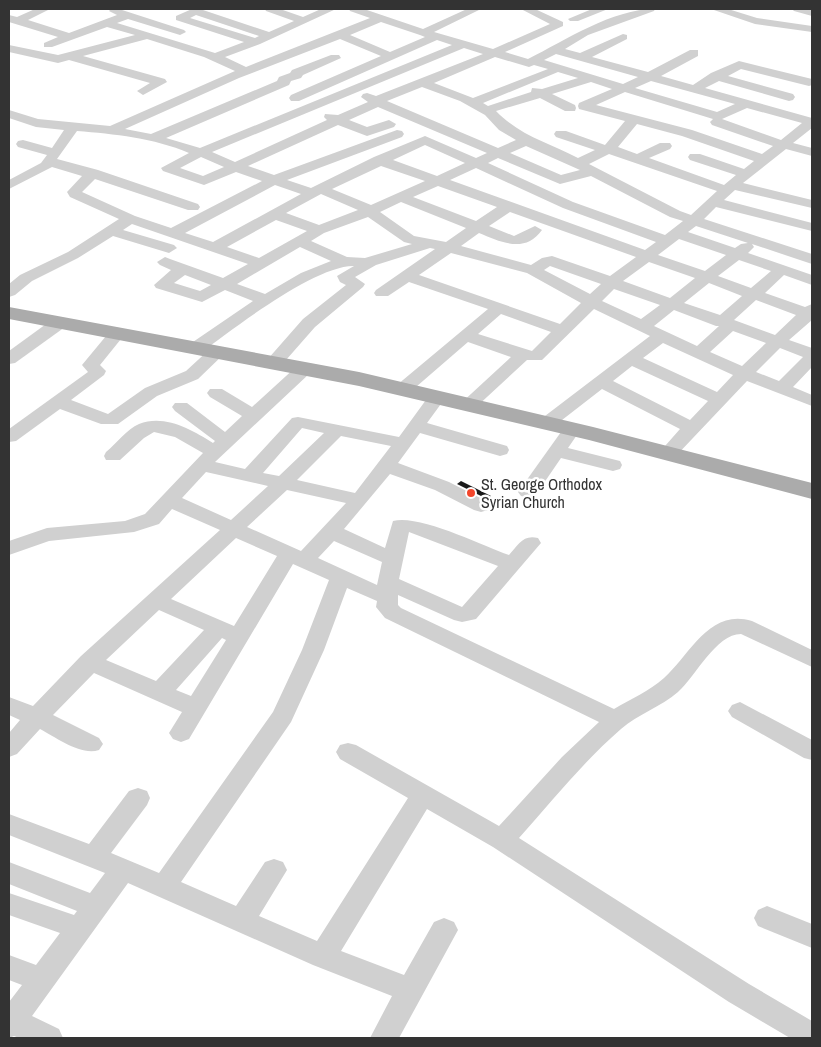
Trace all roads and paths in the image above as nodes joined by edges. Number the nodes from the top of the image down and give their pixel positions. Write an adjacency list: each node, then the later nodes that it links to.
1 (44, 9): 18 (street)
2 (108, 9): 14 (street)
3 (270, 9): 20 (street)
4 (330, 9): 20 (street)
5 (354, 9): 16 (street)
6 (396, 9): 16 (street)
7 (476, 9): 30 (street)
8 (596, 9): 19 (street)
9 (650, 9): 42 (street)
10 (717, 9): 17 (street)
11 (760, 9): 17 (street)
12 (174, 11): 15 (street)
13 (528, 14): 47 (street)
14 (128, 15): 21 (street); 25 (street)
15 (187, 15): 22 (street); 28 (street)
16 (379, 17): 29 (street); 30 (street)
17 (740, 17): 24 (street)
18 (13, 19): 23 (street)
19 (574, 19)
20 (302, 20): 28 (street)
21 (106, 23): 31 (street); 33 (street)
22 (201, 24): 25 (street); 27 (street)
23 (30, 25): 26 (street); 33 (street)
24 (812, 29)
25 (180, 32): 34 (street)
26 (13, 33)
27 (229, 33): 35 (street); 39 (street)
28 (274, 33): 35 (street); 36 (street)
29 (341, 34): 36 (street); 44 (street)
30 (429, 35): 38 (street); 43 (street)
31 (146, 36): 34 (street); 41 (street)
32 (622, 36): 51 (street)
33 (69, 37): 37 (street)
34 (159, 40): 39 (street)
35 (256, 42): 49 (street)
36 (312, 44): 57 (street)
37 (48, 45)
38 (461, 45): 47 (street); 52 (street)
39 (189, 48): 49 (street)
40 (9, 49): 46 (street)
41 (98, 49): 48 (street); 54 (street)
42 (555, 50): 51 (street); 55 (street)
43 (398, 52): 52 (street); 66 (street)
44 (384, 53)
45 (694, 53): 59 (street)
46 (30, 54): 48 (street); 53 (street)
47 (490, 54): 55 (street); 61 (street)
48 (70, 56): 70 (street)
49 (214, 57): 57 (street)
50 (335, 58): 65 (street)
51 (582, 58): 59 (street)
52 (422, 60): 71 (street)
53 (16, 61)
54 (130, 62)
55 (531, 62): 56 (street); 60 (street)
56 (552, 72): 62 (street); 63 (street)
57 (240, 73): 65 (street); 76 (street)
58 (715, 76): 64 (street); 69 (street); 74 (street)
59 (649, 77): 68 (street); 69 (street)
60 (591, 78): 62 (street); 68 (street)
61 (422, 83): 77 (street); 79 (street)
62 (577, 83): 67 (street); 73 (street)
63 (522, 84): 72 (street); 79 (street)
64 (809, 85): 74 (street)
65 (266, 88): 78 (street); 88 (street)
66 (318, 88): 71 (street); 78 (street)
67 (561, 88): 72 (street); 80 (street)
68 (624, 88): 73 (street); 81 (street)
69 (694, 90): 81 (street)
70 (143, 91)
71 (343, 93): 77 (street); 82 (street)
72 (544, 94): 75 (street); 84 (street)
73 (606, 96): 80 (street); 93 (street)
74 (789, 97): 86 (street)
75 (527, 99): 83 (street); 85 (street)
76 (175, 101): 88 (street); 96 (street)
77 (377, 101): 89 (street); 90 (street)
78 (285, 102): 82 (street)
79 (472, 103): 85 (street)
80 (588, 103): 91 (street)
81 (745, 104): 86 (street)
82 (307, 107): 90 (street); 99 (street)
83 (541, 108)
84 (570, 108)
85 (486, 110): 101 (street)
86 (771, 111): 95 (street)
87 (9, 114): 94 (street)
88 (203, 115): 99 (street); 100 (street)
89 (410, 115): 90 (street); 109 (street)
90 (337, 120): 117 (street)
91 (633, 120): 102 (street); 107 (street)
92 (717, 122): 105 (street)
93 (697, 123)
94 (74, 126): 96 (street); 110 (street)
95 (810, 127): 105 (street)
96 (112, 130): 100 (street)
97 (397, 134): 123 (street)
98 (561, 134): 107 (street)
99 (240, 135): 104 (street)
100 (154, 138): 104 (street)
101 (526, 141): 109 (street); 116 (street)
102 (718, 143): 111 (street); 114 (street)
103 (23, 144): 110 (street)
104 (200, 145): 117 (street); 117 (street)
105 (784, 145): 108 (street); 114 (street)
106 (665, 146): 112 (street)
107 (608, 150): 112 (street); 116 (street)
108 (812, 152)
109 (496, 154): 115 (street); 118 (street)
110 (53, 157): 120 (street); 125 (street)
111 (695, 157): 119 (street); 121 (street)
112 (636, 159): 119 (street)
113 (379, 160): 115 (street); 124 (street); 127 (street)
114 (765, 160): 121 (street)
115 (474, 164): 122 (street); 124 (street)
116 (578, 164): 118 (street)
117 (236, 167): 123 (street)
118 (592, 171): 138 (street)
119 (672, 171): 126 (street)
120 (93, 173): 132 (street); 136 (street)
121 (746, 174): 126 (street)
122 (507, 178): 128 (street); 145 (street)
123 (274, 180): 127 (street); 144 (street)
124 (439, 180): 128 (street); 129 (street)
125 (9, 185)
126 (729, 187): 130 (street); 131 (street)
127 (316, 191): 134 (street); 135 (street)
128 (478, 196): 133 (street)
129 (400, 197): 134 (street); 139 (street)
130 (713, 202): 137 (street); 138 (street)
131 (812, 204)
132 (193, 206)
133 (508, 207): 139 (street); 152 (street)
134 (370, 212): 141 (street); 148 (street)
135 (274, 214): 141 (street); 149 (street)
136 (130, 219): 143 (street); 144 (street)
137 (782, 220): 140 (street); 147 (street)
138 (693, 221): 145 (street); 147 (street)
139 (478, 227): 142 (street); 150 (street)
140 (812, 227)
141 (319, 230): 146 (street)
142 (535, 230)
143 (110, 231): 157 (street); 165 (street)
144 (173, 233): 149 (street)
145 (672, 237): 151 (street); 152 (street)
146 (300, 240): 154 (street); 155 (street)
147 (757, 241): 151 (street); 153 (street)
148 (428, 244): 150 (street); 156 (street)
149 (215, 247): 155 (street)
150 (450, 247): 159 (street); 160 (street)
151 (737, 254): 158 (street); 161 (street)
152 (646, 257): 161 (street); 163 (street)
153 (812, 259)
154 (346, 262): 156 (street); 168 (street)
155 (260, 263): 164 (street)
156 (366, 263): 188 (street)
157 (182, 269): 164 (street); 164 (street)
158 (782, 269): 162 (street); 167 (street)
159 (534, 270): 163 (street); 169 (street)
160 (408, 276): 166 (street); 171 (street)
161 (706, 278): 167 (street); 170 (street)
162 (812, 280)
163 (612, 282): 169 (street); 170 (street)
164 (224, 284): 168 (street)
165 (9, 292)
166 (382, 293)
167 (753, 294): 172 (street); 175 (street)
168 (266, 300): 182 (street)
169 (590, 301): 176 (street); 177 (street)
170 (672, 304): 175 (street); 176 (street)
171 (498, 308): 177 (street); 179 (street)
172 (811, 312): 181 (street)
173 (9, 313): 174 (main road)
174 (59, 323): 178 (main road); 186 (street)
175 (726, 323): 181 (street); 183 (street)
176 (642, 327): 180 (street)
177 (562, 330): 184 (street)
178 (117, 334): 182 (main road); 198 (street)
179 (466, 336): 184 (street); 193 (street)
180 (662, 336): 183 (street); 187 (street)
181 (779, 342): 185 (street); 190 (street)
182 (206, 350): 188 (main road); 198 (street)
183 (698, 354): 190 (street)
184 (523, 355): 199 (street)
185 (812, 355): 192 (street)
186 (9, 359)
187 (631, 359): 191 (street); 196 (street)
188 (273, 364): 189 (main road)
189 (302, 370): 193 (main road); 201 (street)
190 (744, 374): 192 (street); 196 (street)
191 (601, 382): 202 (street); 204 (street)
192 (782, 388): 197 (street)
193 (403, 389): 195 (main road)
194 (216, 393): 201 (street)
195 (437, 397): 199 (main road); 203 (street)
196 (719, 400): 204 (street)
197 (812, 401)
198 (59, 402): 207 (street)
199 (468, 405): 202 (main road)
200 (182, 407): 211 (street)
201 (253, 415): 211 (street)
202 (547, 423): 206 (main road)
203 (416, 426): 208 (street); 209 (street)
204 (692, 428): 212 (street)
205 (338, 429): 208 (street); 216 (street); 217 (street)
206 (572, 429): 210 (street); 212 (main road)
207 (9, 438)
208 (403, 443): 215 (street)
209 (500, 450)
210 (557, 451): 214 (street); 219 (street)
211 (214, 452): 213 (street); 216 (street); 220 (street)
212 (667, 454): 218 (main road)
213 (113, 456)
214 (613, 464)
215 (387, 466): 221 (street); 222 (street)
216 (248, 476): 217 (street)
217 (284, 484): 221 (street); 223 (street)
218 (812, 491)
219 (528, 492)
220 (169, 500): 223 (street); 226 (street)
221 (360, 500): 224 (street)
222 (481, 506)
223 (232, 528): 227 (street); 232 (street)
224 (332, 532): 227 (street); 228 (street)
225 (531, 543): 229 (street)
226 (9, 548)
227 (297, 557): 230 (street); 233 (street)
228 (393, 559): 229 (street); 231 (street)
229 (512, 564): 231 (street)
230 (341, 577): 231 (street); 255 (street)
231 (387, 589): 241 (street)
232 (155, 600): 233 (street); 235 (street)
233 (229, 632): 236 (street); 238 (street)
234 (812, 659): 241 (street)
235 (89, 662): 236 (street); 240 (street)
236 (160, 692): 238 (street)
237 (9, 706): 240 (street)
238 (196, 708): 242 (street)
239 (740, 711): 245 (street)
240 (36, 717): 243 (street); 244 (street)
241 (616, 720): 250 (street)
242 (181, 732)
243 (91, 744)
244 (9, 748)
245 (812, 751)
246 (348, 752): 247 (street)
247 (423, 794): 250 (street); 262 (street)
248 (138, 798): 251 (street)
249 (9, 824): 251 (street)
250 (502, 840): 267 (street)
251 (94, 857): 252 (street)
252 (123, 869): 255 (street); 257 (street)
253 (274, 870): 259 (street)
254 (9, 873): 257 (street)
255 (164, 886): 259 (street)
256 (9, 904): 257 (street)
257 (87, 917): 264 (street)
258 (768, 918): 261 (street)
259 (241, 920): 262 (street)
260 (444, 930): 265 (street)
261 (812, 936)
262 (323, 956): 265 (street)
263 (9, 967): 264 (street)
264 (41, 980): 266 (street)
265 (411, 991): 269 (street)
266 (10, 1023): 268 (street)
267 (812, 1036)
268 (49, 1038)
269 (384, 1038)

